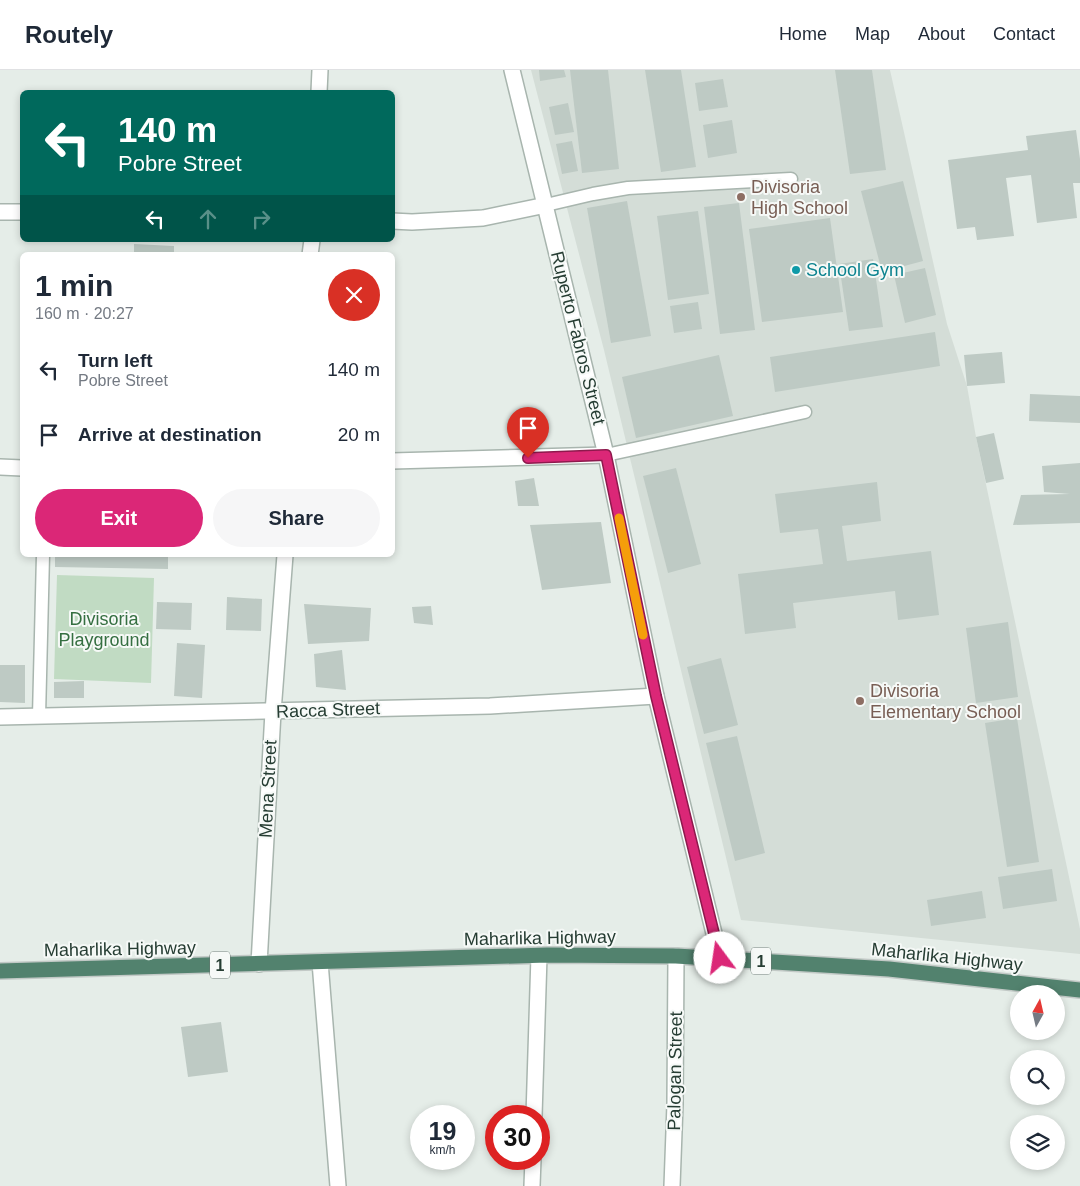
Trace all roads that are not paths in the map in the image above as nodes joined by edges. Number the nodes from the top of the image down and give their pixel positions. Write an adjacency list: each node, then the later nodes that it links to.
1 (320, 70): 3 (street)
2 (512, 70): 5 (street, Ruperto Fabros Street)
3 (319, 90)
4 (791, 180): 5 (lane)
5 (546, 205): 8 (street); 10 (street, Ruperto Fabros Street)
6 (0, 212): 7 (street)
7 (20, 212)
8 (395, 221)
9 (805, 412): 10 (lane)
10 (606, 455): 11 (street); 16 (street, Ruperto Fabros Street)
11 (395, 461)
12 (0, 468): 13 (street)
13 (20, 468)
14 (43, 557): 18 (lane)
15 (285, 557): 17 (street, Mena Street)
16 (656, 696): 17 (street, Racca Street); 22 (street, Ruperto Fabros Street)
17 (273, 712): 18 (street, Racca Street); 24 (street, Mena Street)
18 (39, 716): 19 (street, Racca Street)
19 (0, 717)
20 (538, 956): 21 (highway, Maharlika Highway / 1); 23 (highway, Maharlika Highway / 1); 27 (street)
21 (676, 956): 22 (highway, Maharlika Highway / 1); 31 (street, Palogan Street)
22 (720, 958): 26 (highway, Maharlika Highway / 1)
23 (320, 962): 24 (highway, Maharlika Highway / 1); 29 (street)
24 (259, 964): 25 (highway, Maharlika Highway / 1)
25 (0, 971)
26 (1080, 990)
27 (534, 1105)
28 (533, 1170): 30 (street)
29 (338, 1186)
30 (532, 1186)
31 (672, 1186)

